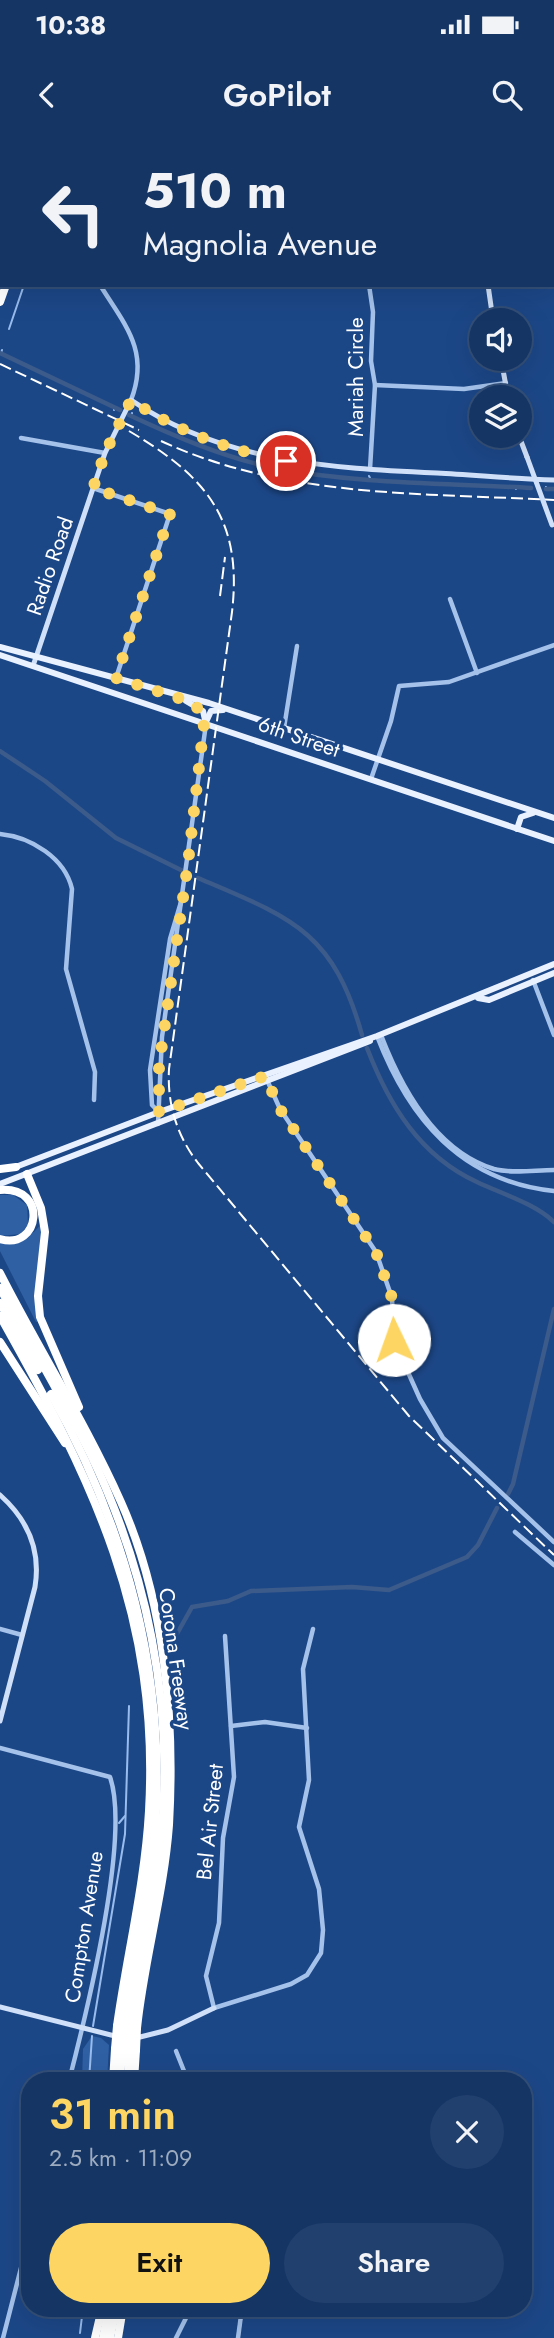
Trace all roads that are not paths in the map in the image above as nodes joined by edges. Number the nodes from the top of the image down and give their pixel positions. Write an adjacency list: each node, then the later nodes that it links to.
1 (101, 287): 8 (street, Radio Road)
2 (369, 287): 7 (street, Mariah Circle)
3 (488, 287): 4 (street)
4 (491, 308)
5 (504, 371): 6 (street)
6 (506, 383): 7 (street)
7 (376, 384): 12 (street, Mariah Circle)
8 (131, 400): 11 (street, Radio Road); 12 (street)
9 (21, 438): 11 (street)
10 (524, 448): 15 (street, bridge)
11 (105, 453): 14 (street, Radio Road)
12 (370, 469): 13 (street)
13 (554, 480)
14 (93, 488): 21 (street, Radio Road); 24 (street)
15 (553, 528)
16 (450, 599): 23 (street)
17 (554, 645): 23 (street)
18 (297, 646): 28 (street)
19 (0, 647): 21 (main road, 6th Street)
20 (0, 655): 22 (main road, 6th Street)
21 (36, 657): 22 (street, Radio Road); 24 (main road, 6th Street)
22 (33, 666): 27 (main road, 6th Street)
23 (477, 673): 29 (street)
24 (116, 678): 25 (main road, 6th Street)
25 (154, 688): 26 (main road, 6th Street); 27 (main road)
26 (238, 713): 27 (main road); 28 (main road, 6th Street)
27 (206, 724): 30 (main road, 6th Street); 43 (street)
28 (284, 728): 29 (main road, 6th Street)
29 (378, 760): 30 (street); 31 (main road, 6th Street)
30 (371, 780): 33 (main road, 6th Street)
31 (539, 813): 32 (main road, 6th Street); 33 (main road)
32 (554, 818)
33 (517, 829): 35 (main road, 6th Street)
34 (0, 834): 42 (street)
35 (554, 840)
36 (554, 964): 38 (main road)
37 (554, 974): 38 (main road)
38 (533, 979): 39 (street); 40 (main road)
39 (554, 1035)
40 (376, 1037): 41 (main road); 46 (street); 51 (street)
41 (267, 1079): 43 (main road); 44 (main road); 62 (street)
42 (94, 1100)
43 (159, 1112): 44 (street); 45 (main road)
44 (158, 1124): 48 (main road)
45 (16, 1167): 47 (highway); 48 (main road)
46 (554, 1170)
47 (0, 1171)
48 (27, 1174): 49 (main road); 58 (highway)
49 (0, 1184)
50 (0, 1190): 52 (highway)
51 (554, 1191)
52 (0, 1239)
53 (0, 1273): 58 (highway, Corona Freeway)
54 (0, 1288): 71 (highway)
55 (0, 1303): 64 (highway)
56 (0, 1316): 59 (highway, Corona Freeway)
57 (0, 1342): 59 (highway)
58 (86, 1430): 75 (highway, Corona Freeway)
59 (77, 1458): 65 (highway, Corona Freeway)
60 (0, 1495): 68 (street)
61 (515, 1532): 63 (street)
62 (554, 1542)
63 (554, 1566)
64 (129, 1573): 65 (highway); 77 (highway)
65 (133, 1618): 76 (highway, Corona Freeway)
66 (0, 1629): 68 (street)
67 (313, 1629): 73 (street)
68 (22, 1635): 70 (street)
69 (225, 1636): 72 (street, Bel Air Street)
70 (0, 1721)
71 (163, 1722): 75 (highway); 80 (highway)
72 (231, 1726): 73 (street); 79 (street, Bel Air Street)
73 (307, 1728): 79 (street)
74 (0, 1748): 81 (street, Compton Avenue)
75 (171, 1766): 80 (highway, Corona Freeway)
76 (134, 1917): 77 (highway); 80 (highway, Corona Freeway)
77 (134, 1958): 80 (highway)
78 (0, 2007): 81 (street)
79 (214, 2008): 81 (street)
80 (127, 2028): 83 (highway, Corona Freeway, bridge); 83 (highway, Corona Freeway, bridge)
81 (82, 2029): 84 (street, Compton Avenue)
82 (176, 2051): 88 (street)
83 (127, 2052): 85 (highway, Corona Freeway); 86 (highway); 87 (highway)
84 (71, 2072)
85 (117, 2072)
86 (122, 2072)
87 (130, 2072)
88 (184, 2072)
89 (21, 2268): 96 (street)
90 (100, 2317): 97 (highway)
91 (107, 2317): 98 (highway)
92 (114, 2317): 99 (highway)
93 (122, 2317): 100 (highway)
94 (186, 2317): 101 (street)
95 (241, 2317): 102 (street)
96 (3, 2338)
97 (95, 2338)
98 (103, 2338)
99 (110, 2338)
100 (118, 2338)
101 (176, 2338)
102 (238, 2338)

